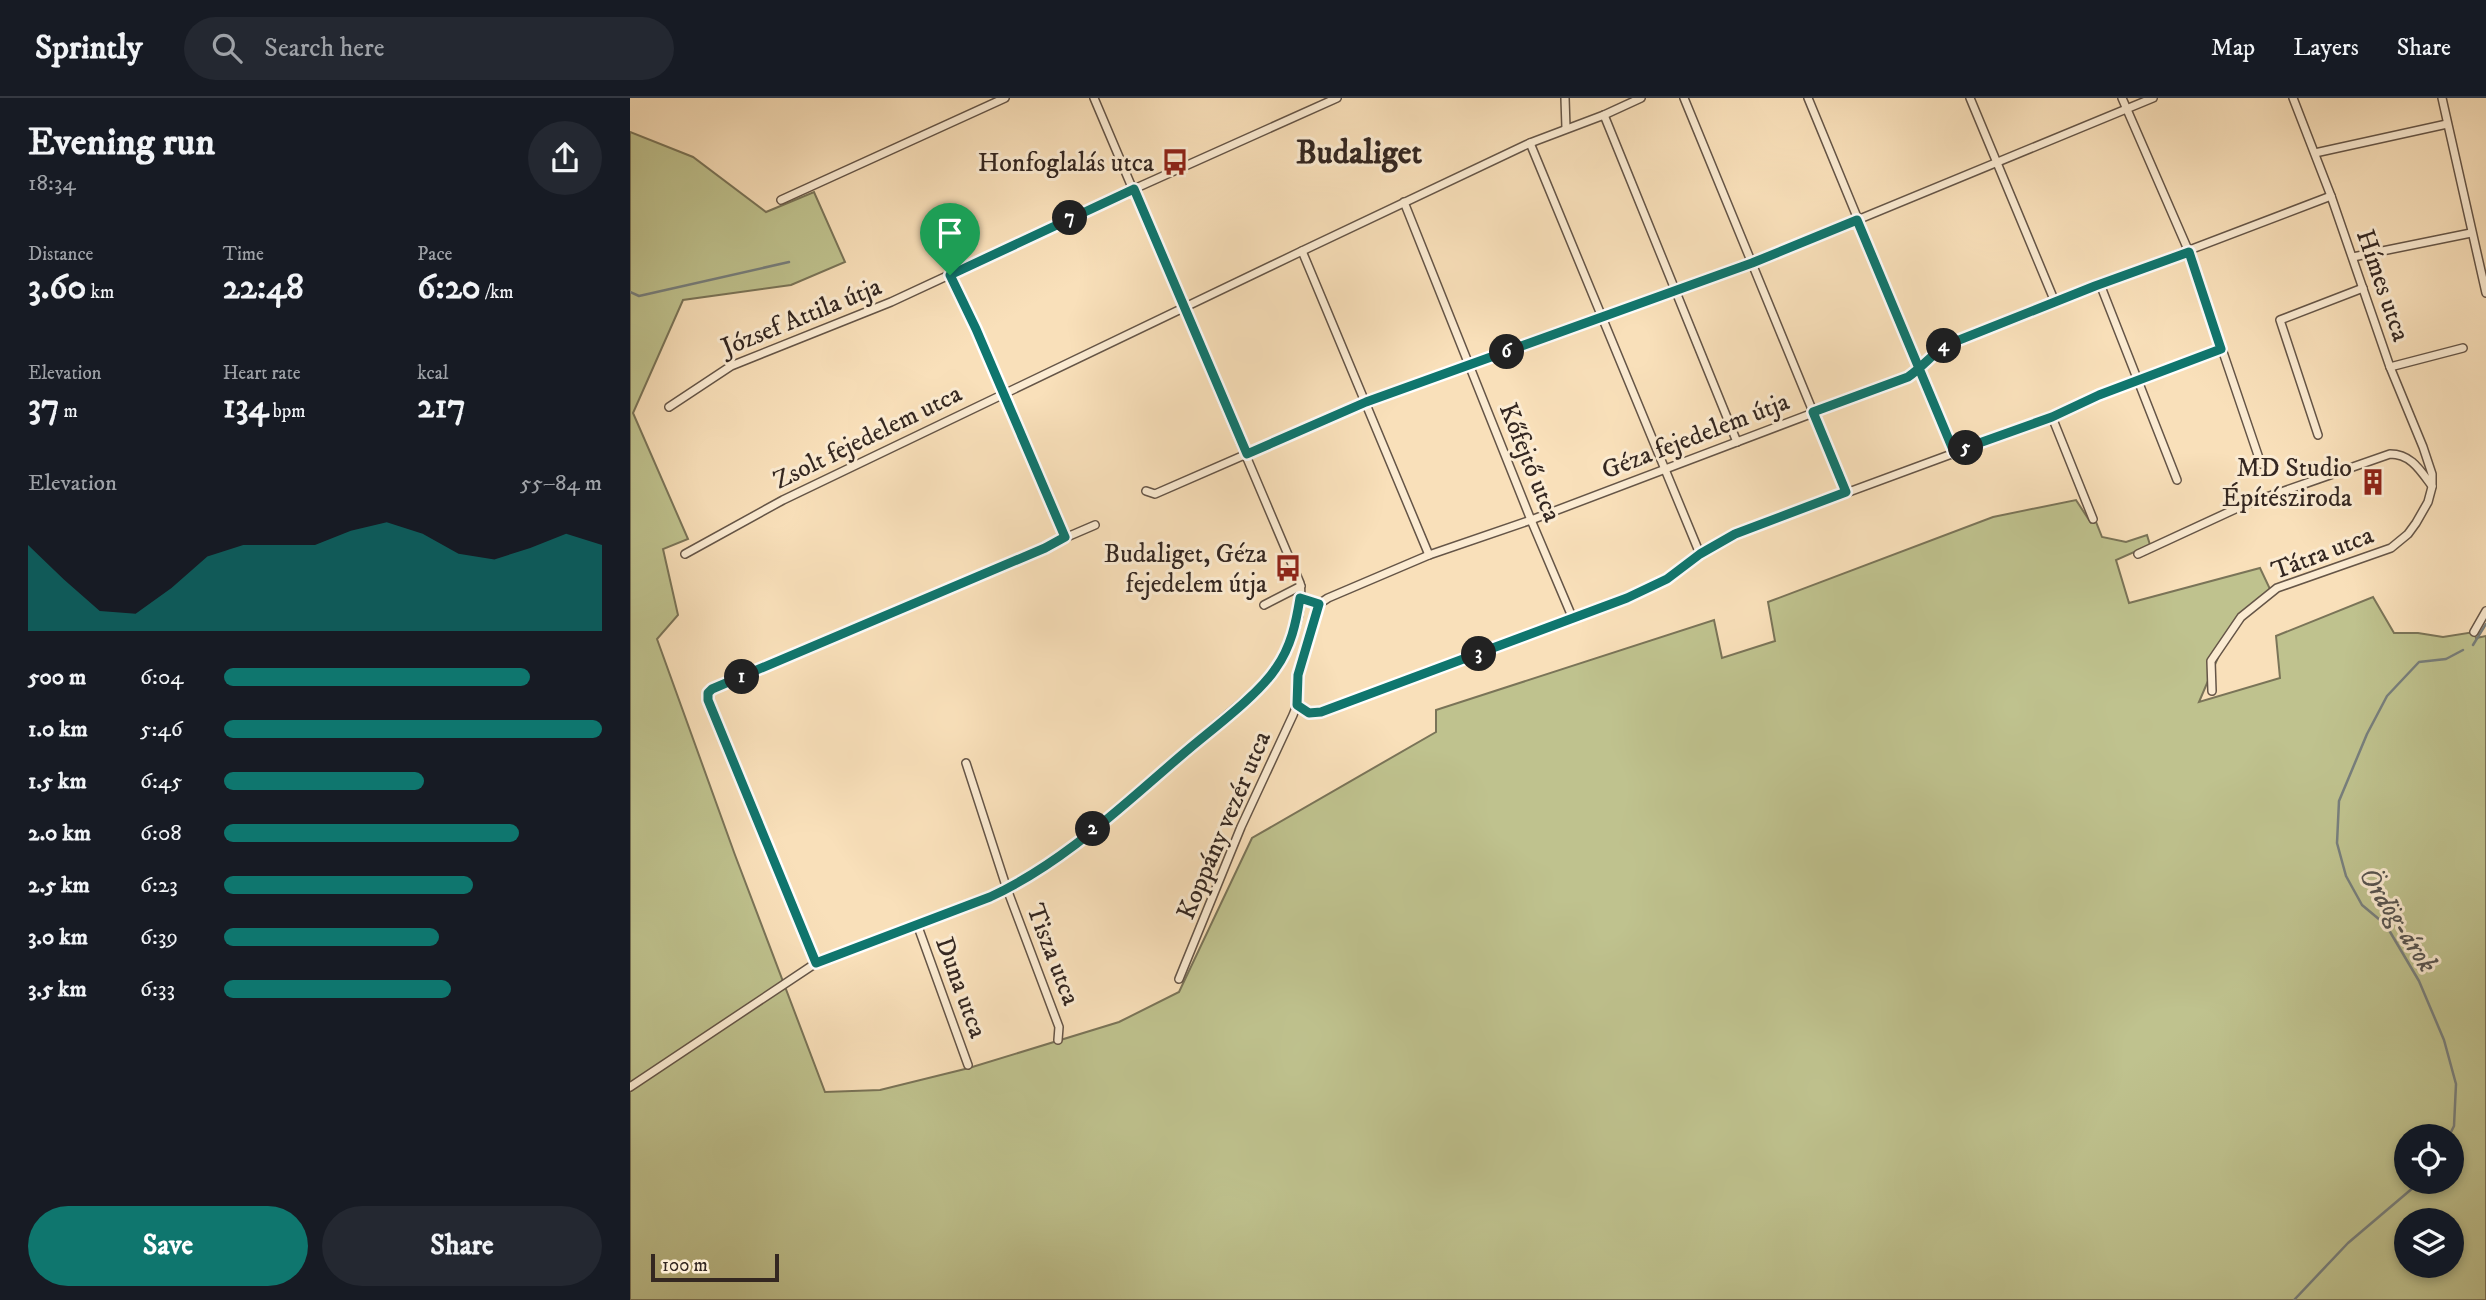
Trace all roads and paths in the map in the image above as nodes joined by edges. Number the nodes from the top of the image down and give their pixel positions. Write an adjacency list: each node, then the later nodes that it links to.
1 (1005, 98): 22 (street)
2 (1094, 98): 20 (street)
3 (1338, 98): 20 (street, József Attila útja)
4 (1565, 98): 16 (street)
5 (1641, 98): 14 (street, Zsolt fejedelem utca)
6 (1684, 98): 29 (street)
7 (1808, 98): 24 (street)
8 (1970, 98): 19 (street)
9 (2122, 98): 13 (street)
10 (2153, 98): 13 (street)
11 (2293, 98): 18 (street, Hímes utca)
12 (2442, 98): 15 (street)
13 (2127, 109): 19 (street); 27 (street)
14 (1604, 115): 16 (street, Zsolt fejedelem utca); 33 (street)
15 (2447, 124): 18 (street); 25 (street)
16 (1566, 128): 17 (street, Zsolt fejedelem utca)
17 (1530, 143): 23 (street, Zsolt fejedelem utca); 37 (street)
18 (2315, 153): 21 (street, Hímes utca)
19 (1996, 163): 24 (street); 35 (street)
20 (1134, 189): 30 (street, József Attila útja); 36 (street)
21 (2332, 197): 27 (street, Géza fejedelem útja); 28 (street, Hímes utca)
22 (781, 200)
23 (1404, 202): 26 (street, Zsolt fejedelem utca); 40 (street, Kőfejtő utca)
24 (1857, 220): 29 (street); 42 (street)
25 (2471, 233): 28 (street); 34 (street)
26 (1302, 251): 36 (street, Zsolt fejedelem utca); 45 (street)
27 (2189, 252): 31 (street, Géza fejedelem útja); 39 (street)
28 (2353, 257): 32 (street, Hímes utca)
29 (1752, 263): 33 (street); 47 (street)
30 (950, 275): 44 (street); 46 (street, József Attila útja)
31 (2100, 284): 35 (street, Géza fejedelem útja); 43 (street)
32 (2363, 288): 41 (street, Hímes utca); 49 (street)
33 (1675, 292): 37 (street); 50 (street)
34 (2486, 293)
35 (2055, 302): 42 (street, Géza fejedelem útja)
36 (1185, 308): 44 (street, Zsolt fejedelem utca); 52 (street)
37 (1602, 318): 40 (street); 54 (street)
38 (2463, 348): 41 (street)
39 (2221, 349): 43 (street); 53 (street)
40 (1470, 365): 45 (street); 60 (street, Kőfejtő utca)
41 (2390, 367): 56 (street, Hímes utca)
42 (1919, 368): 47 (street, Géza fejedelem útja); 51 (street)
43 (2139, 381): 48 (street); 55 (street)
44 (1003, 394): 62 (street); 63 (street, Zsolt fejedelem utca)
45 (1366, 402): 52 (street); 66 (street)
46 (668, 407)
47 (1813, 412): 50 (street, Géza fejedelem útja); 58 (street)
48 (2052, 417): 51 (street); 59 (street)
49 (2318, 435)
50 (1737, 442): 54 (street, Géza fejedelem útja)
51 (1954, 452): 58 (street)
52 (1247, 454): 57 (street); 67 (street)
53 (2260, 464)
54 (1666, 468): 60 (street, Géza fejedelem útja); 64 (street)
55 (2177, 480)
56 (2432, 487): 65 (street); 74 (street, Tátra utca)
57 (1146, 491)
58 (1846, 492): 64 (street)
59 (2093, 519)
60 (1531, 520): 66 (street, Géza fejedelem útja); 72 (street, Kőfejtő utca)
61 (1095, 525): 62 (street)
62 (1065, 537): 79 (street)
63 (685, 554)
64 (1700, 554): 72 (street)
65 (2138, 554)
66 (1429, 555): 69 (street, Géza fejedelem útja)
67 (1301, 586): 68 (street); 70 (street)
68 (1300, 598): 69 (street); 77 (street)
69 (1319, 604): 75 (street, Koppány vezér utca)
70 (1264, 605)
71 (2486, 611): 73 (street)
72 (1573, 619): 75 (street)
73 (2474, 632)
74 (2212, 691)
75 (1297, 705): 80 (street, Koppány vezér utca)
76 (966, 763): 77 (street, Tisza utca)
77 (1007, 889): 78 (street); 81 (street, Tisza utca)
78 (917, 924): 79 (street); 82 (street, Duna utca)
79 (816, 963): 83 (street)
80 (1179, 979)
81 (1058, 1040)
82 (968, 1065)
83 (630, 1087)

